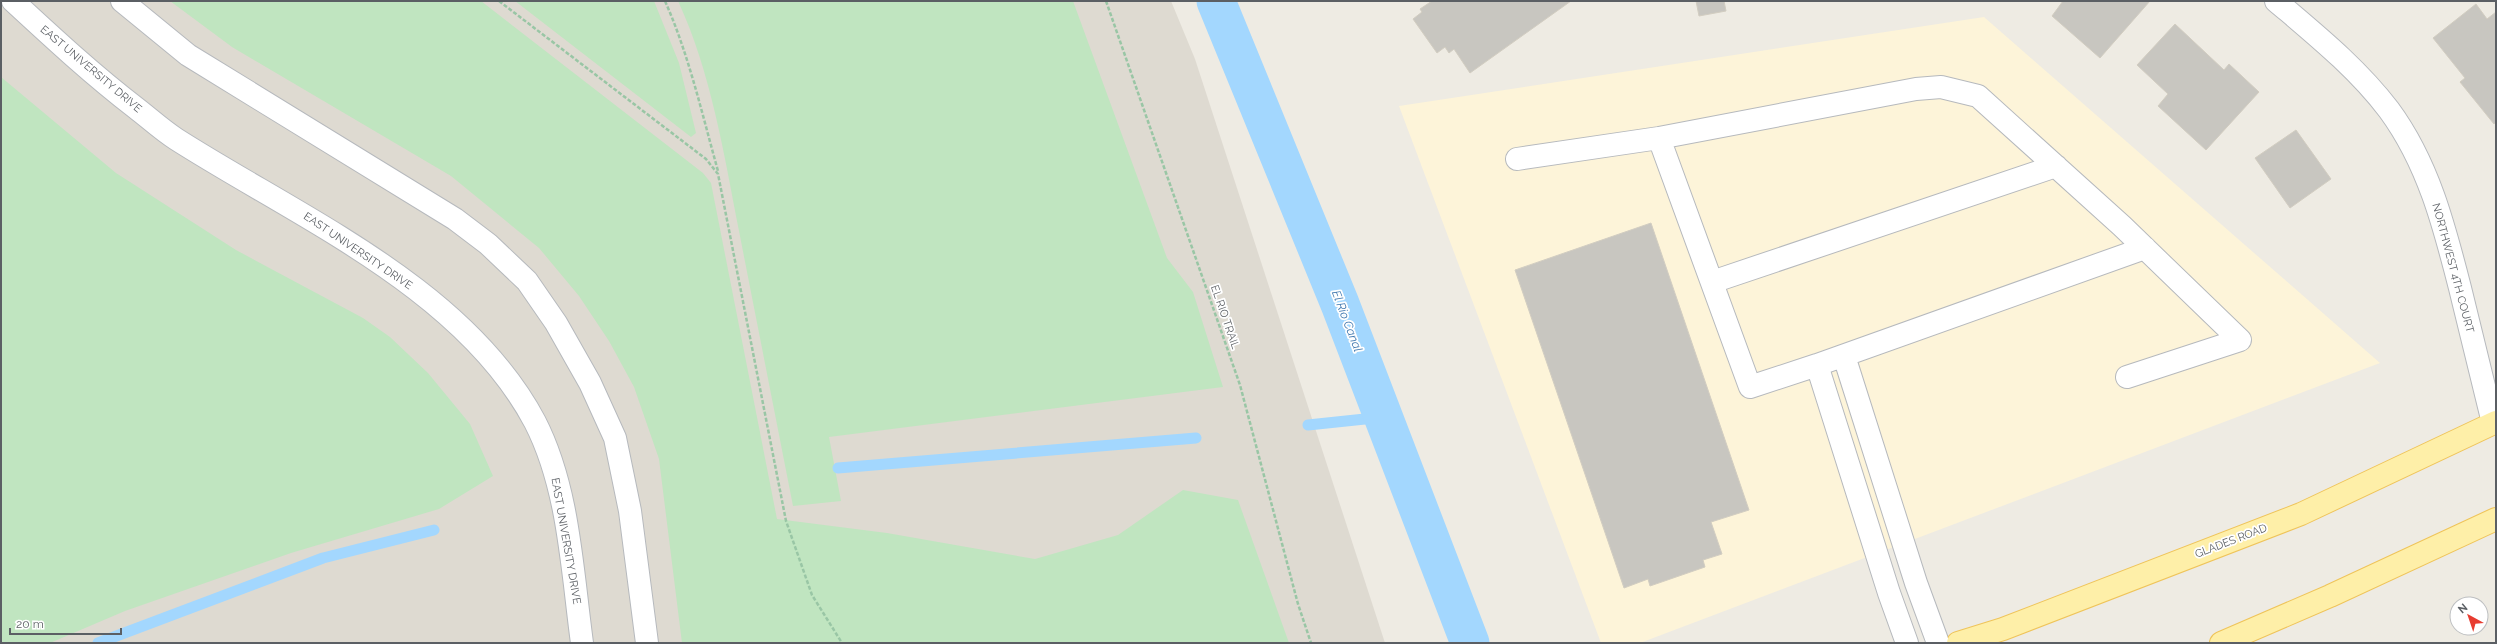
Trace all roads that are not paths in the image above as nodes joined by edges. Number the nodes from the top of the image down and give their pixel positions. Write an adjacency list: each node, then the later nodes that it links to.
1 (13, 1): 14 (street, EAST UNIVERSITY DRIVE)
2 (122, 1): 15 (street)
3 (2276, 1): 12 (street, NORTHWEST 4TH COURT)
4 (1659, 138): 5 (street); 6 (street); 8 (street)
5 (1517, 159)
6 (2056, 166): 7 (street); 8 (street)
7 (2145, 248): 9 (street); 11 (street)
8 (1712, 282): 10 (street)
9 (1844, 356): 10 (street); 17 (street)
10 (1818, 365): 16 (street)
11 (2127, 377)
12 (2494, 423): 18 (main road, GLADES ROAD)
13 (2496, 519): 19 (main road)
14 (582, 643)
15 (647, 643)
16 (1907, 643)
17 (1938, 643)
18 (1958, 643)
19 (2221, 643)

